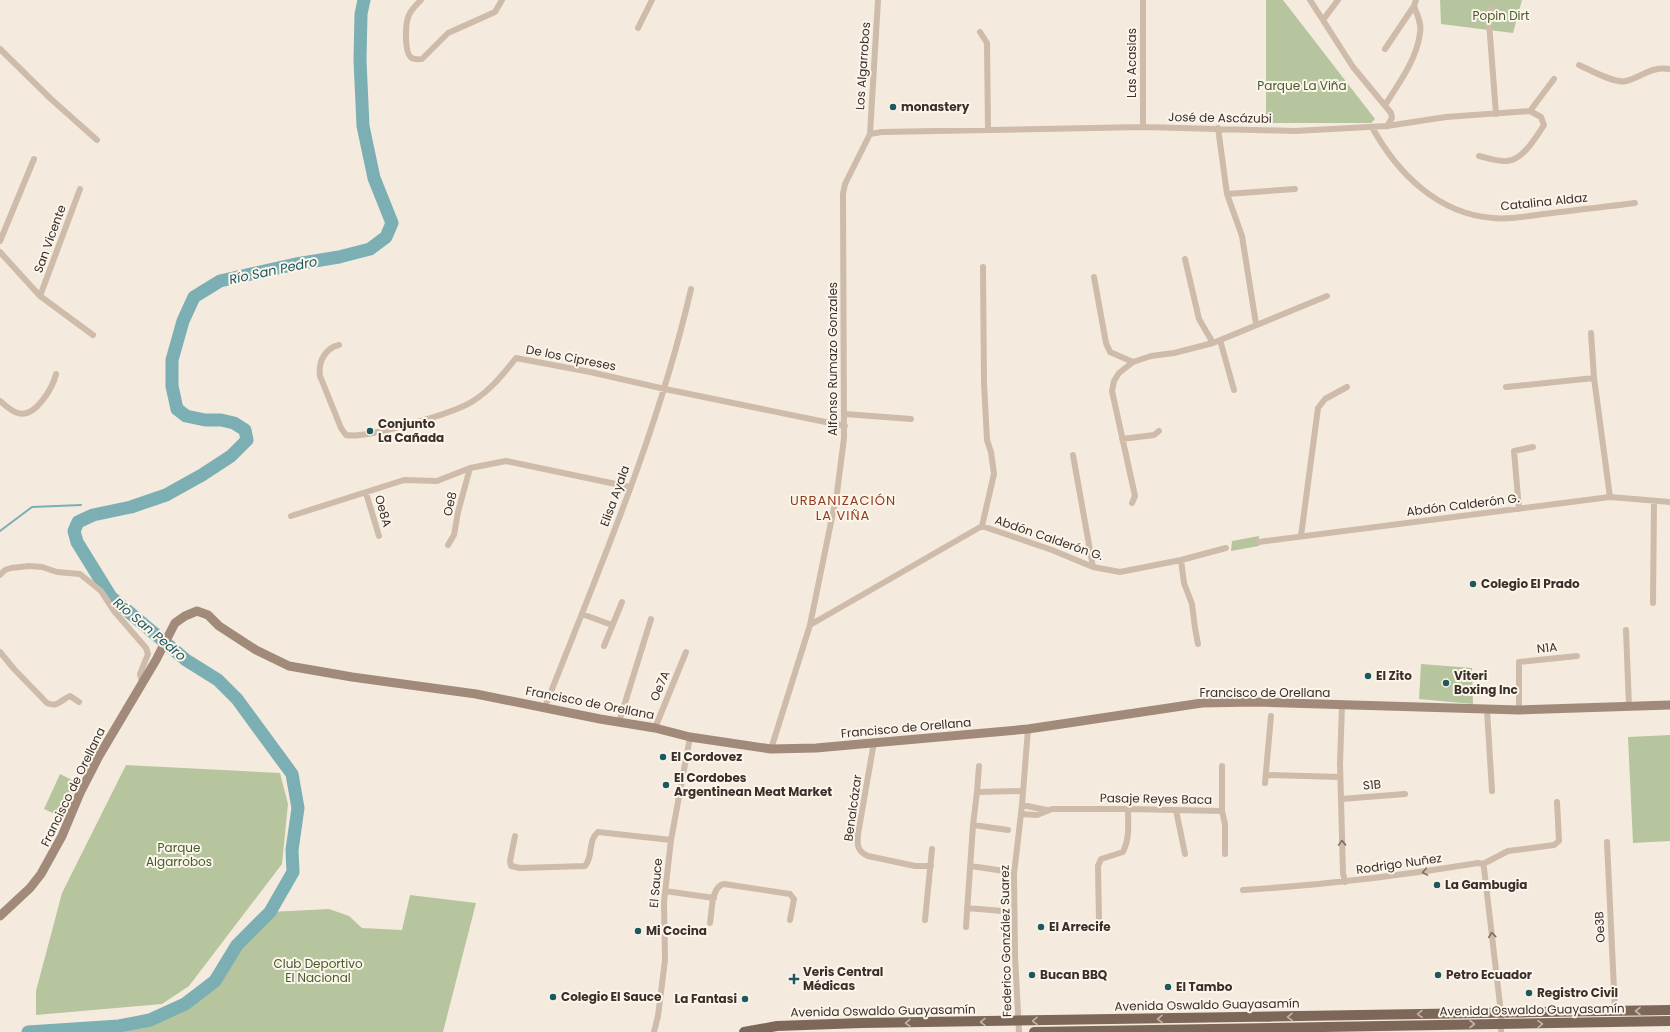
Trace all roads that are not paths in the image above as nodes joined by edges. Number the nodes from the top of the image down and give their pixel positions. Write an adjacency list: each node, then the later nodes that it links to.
1 (421, 0): 2 (street)
2 (502, 0)
3 (652, 0): 11 (street)
4 (878, 0): 26 (street, Los Algarrobos)
5 (1143, 0): 22 (street, Las Acasias)
6 (1310, 0): 10 (street)
7 (1338, 0): 10 (street)
8 (1415, 3): 14 (street); 18 (street)
9 (1491, 9): 20 (street)
10 (1323, 20): 18 (street)
11 (638, 28)
12 (980, 32): 25 (street)
13 (0, 49): 27 (street)
14 (1385, 50)
15 (1579, 65): 16 (street)
16 (1670, 69)
17 (1554, 79): 19 (street)
18 (1385, 105): 21 (street)
19 (1530, 111): 20 (street, José de Ascázubi); 28 (street)
20 (1496, 114): 21 (street, José de Ascázubi)
21 (1387, 126): 23 (street, José de Ascázubi)
22 (1143, 127): 24 (street, José de Ascázubi); 25 (street, José de Ascázubi)
23 (1372, 127): 24 (street, José de Ascázubi); 33 (street, Catalina Aldaz)
24 (1218, 128): 32 (street)
25 (988, 130): 26 (street, José de Ascázubi)
26 (870, 134): 56 (street, Alfonso Rumazo Gonzales)
27 (97, 140)
28 (1479, 156)
29 (34, 159): 34 (street)
30 (80, 189): 40 (street, San Vicente)
31 (1295, 189): 32 (street)
32 (1227, 194): 42 (street)
33 (1635, 203)
34 (0, 241)
35 (0, 252): 40 (street)
36 (1185, 258): 46 (street)
37 (983, 267): 72 (street)
38 (1094, 277): 48 (street)
39 (691, 289): 53 (street, Elisa Ayala)
40 (40, 296): 44 (street)
41 (1327, 296): 42 (street)
42 (1256, 324): 45 (street)
43 (1591, 333): 50 (street)
44 (93, 335)
45 (1220, 340): 46 (street); 54 (street)
46 (1213, 343): 48 (street)
47 (339, 344): 53 (street, De los Cipreses)
48 (1134, 362): 60 (street)
49 (56, 374): 55 (street)
50 (1594, 378): 51 (street); 66 (street)
51 (1506, 386)
52 (1347, 387): 74 (street)
53 (665, 389): 58 (street, De los Cipreses); 64 (street, Elisa Ayala)
54 (1234, 390)
55 (0, 401)
56 (845, 414): 57 (street); 58 (street, Alfonso Rumazo Gonzales)
57 (911, 419)
58 (845, 426): 86 (street, Alfonso Rumazo Gonzales)
59 (1159, 432): 60 (street)
60 (1122, 439): 68 (street)
61 (1532, 447): 70 (street)
62 (1073, 455): 79 (street)
63 (470, 468): 64 (street); 65 (street); 76 (street, Oe8)
64 (630, 486): 83 (street, Elisa Ayala)
65 (366, 493): 71 (street); 73 (street, Oe8A)
66 (1610, 497): 67 (street, Abdón Calderón G.); 70 (street, Abdón Calderón G.)
67 (1654, 501): 69 (street, Abdón Calderón G.); 82 (street)
68 (1132, 502)
69 (1670, 502)
70 (1520, 509): 74 (street, Abdón Calderón G.)
71 (291, 516)
72 (982, 526): 79 (street, Abdón Calderón G.); 86 (street)
73 (378, 536)
74 (1301, 536): 75 (street, Abdón Calderón G.)
75 (1259, 542)
76 (448, 545)
77 (1226, 548): 78 (street, Abdón Calderón G.)
78 (1181, 560): 79 (street, Abdón Calderón G.); 88 (street)
79 (1093, 567)
80 (0, 575): 93 (street)
81 (622, 602): 85 (street)
82 (1653, 603)
83 (582, 614): 85 (street); 97 (street, Elisa Ayala)
84 (651, 619): 102 (street)
85 (612, 625): 89 (street)
86 (810, 625): 107 (street, Alfonso Rumazo Gonzales)
87 (1626, 630): 98 (street)
88 (1198, 644)
89 (604, 646)
90 (0, 652): 94 (street)
91 (686, 652): 103 (street, Oe7A)
92 (1577, 656): 100 (street, N1A)
93 (142, 682): 97 (street, Francisco de Orellana); 143 (street, Francisco de Orellana)
94 (79, 702)
95 (1342, 705): 99 (street, Francisco de Orellana); 104 (street, Francisco de Orellana); 111 (street, Rodrigo Nuñez)
96 (1670, 705): 98 (street, Francisco de Orellana)
97 (545, 707): 102 (street, Francisco de Orellana)
98 (1629, 707): 100 (street, Francisco de Orellana)
99 (1487, 710): 100 (street, Francisco de Orellana); 113 (street)
100 (1519, 710)
101 (1271, 716): 110 (street)
102 (619, 722): 103 (street, Francisco de Orellana)
103 (655, 728): 105 (street, Francisco de Orellana)
104 (1028, 729): 106 (street, Francisco de Orellana); 114 (street, Federico González Suarez)
105 (690, 737): 107 (street, Francisco de Orellana); 128 (street, El Sauce)
106 (874, 742): 107 (street, Francisco de Orellana); 134 (street, Benalcázar)
107 (771, 749)
108 (979, 766): 115 (street)
109 (1222, 766): 123 (street)
110 (1266, 775): 111 (street); 112 (street)
111 (1340, 777): 117 (street, Rodrigo Nuñez)
112 (1265, 783)
113 (1492, 790)
114 (1023, 791): 115 (street); 119 (street, Federico González Suarez)
115 (976, 792): 125 (street)
116 (1405, 794): 117 (street, S1B)
117 (1340, 799): 137 (street, Rodrigo Nuñez, one-way to 117)
118 (1557, 802): 133 (street)
119 (1022, 805): 121 (street, Pasaje Reyes Baca); 124 (street, Federico González Suarez)
120 (1128, 809): 121 (street, Pasaje Reyes Baca); 122 (street, Pasaje Reyes Baca); 146 (street)
121 (1047, 810): 124 (street, Pasaje Reyes Baca)
122 (1176, 810): 123 (street, Pasaje Reyes Baca); 131 (street)
123 (1222, 811): 132 (street, Pasaje Reyes Baca)
124 (1021, 814): 152 (street, Federico González Suarez)
125 (973, 825): 126 (street); 135 (street)
126 (1008, 830)
127 (515, 836): 128 (street)
128 (671, 840): 139 (street, El Sauce)
129 (1607, 842): 150 (street, Oe3B)
130 (932, 849): 134 (street)
131 (1185, 854)
132 (1225, 854)
133 (1483, 864): 137 (street, Rodrigo Nuñez, one-way to 137); 151 (street, one-way to 133)
134 (931, 866): 145 (street)
135 (971, 866): 136 (street); 141 (street)
136 (1004, 871)
137 (1345, 882): 138 (street)
138 (1243, 890)
139 (665, 892): 140 (street); 155 (street, El Sauce)
140 (714, 898): 144 (street); 147 (street)
141 (967, 908): 142 (street); 148 (street)
142 (1002, 911)
143 (0, 916)
144 (790, 920)
145 (925, 920)
146 (1099, 921)
147 (710, 923)
148 (966, 927)
149 (1670, 1010): 150 (main road, Avenida Oswaldo Guayasamín, one-way to 150)
150 (1615, 1011): 151 (main road, Avenida Oswaldo Guayasamín)
151 (1501, 1013): 152 (main road, Avenida Oswaldo Guayasamín, one-way to 152); 154 (street)
152 (1018, 1021): 156 (main road, Avenida Oswaldo Guayasamín, one-way to 156); 157 (street, Federico González Suarez)
153 (1670, 1021): 154 (main road, Avenida Oswaldo Guayasamín, one-way to 153)
154 (1501, 1028): 158 (main road, Avenida Oswaldo Guayasamín, one-way to 154)
155 (654, 1032)
156 (744, 1032)
157 (1019, 1032)
158 (1034, 1032)

